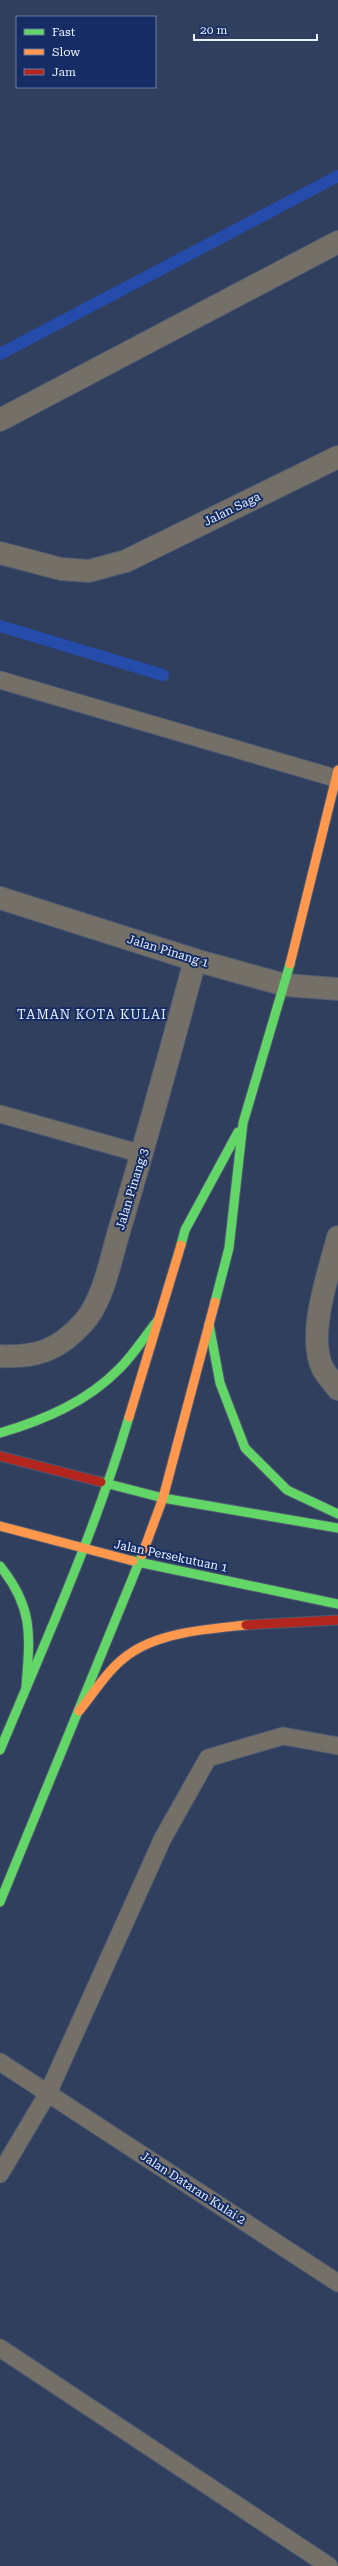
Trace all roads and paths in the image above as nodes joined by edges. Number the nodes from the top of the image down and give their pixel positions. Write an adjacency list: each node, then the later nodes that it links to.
1 (338, 242): 2 (street)
2 (0, 420)
3 (338, 457): 4 (street, Jalan Saga)
4 (0, 553)
5 (0, 680): 6 (lane)
6 (337, 774): 9 (main road)
7 (0, 898): 8 (street, Jalan Pinang 1)
8 (195, 960): 9 (street, Jalan Pinang 1); 13 (street, Jalan Pinang 3)
9 (285, 985): 10 (street, Jalan Pinang 1); 12 (main road)
10 (338, 989)
11 (0, 1114): 13 (lane)
12 (243, 1123): 15 (main road); 16 (main road)
13 (142, 1154): 17 (street, Jalan Pinang 3)
14 (338, 1237): 18 (street)
15 (158, 1320): 19 (main road); 21 (main road)
16 (209, 1324): 22 (main road); 23 (main road)
17 (0, 1356)
18 (338, 1389)
19 (0, 1433)
20 (0, 1456): 21 (main road)
21 (108, 1485): 22 (main road); 26 (main road)
22 (163, 1498): 25 (main road); 27 (main road)
23 (338, 1514)
24 (0, 1526): 26 (main road, Jalan Persekutuan 1)
25 (338, 1528)
26 (85, 1549): 27 (main road, Jalan Persekutuan 1); 31 (main road)
27 (139, 1563): 29 (main road, Jalan Persekutuan 1); 32 (main road)
28 (0, 1566): 31 (main road)
29 (338, 1604)
30 (338, 1620): 32 (main road)
31 (26, 1687): 34 (main road)
32 (79, 1711): 35 (main road)
33 (338, 1746): 37 (lane)
34 (0, 1750)
35 (0, 1902)
36 (0, 2062): 37 (lane, Jalan Dataran Kulai 2)
37 (48, 2093): 38 (lane); 39 (lane, Jalan Dataran Kulai 2)
38 (0, 2174)
39 (338, 2283)
40 (0, 2348): 41 (lane)
41 (329, 2566)

